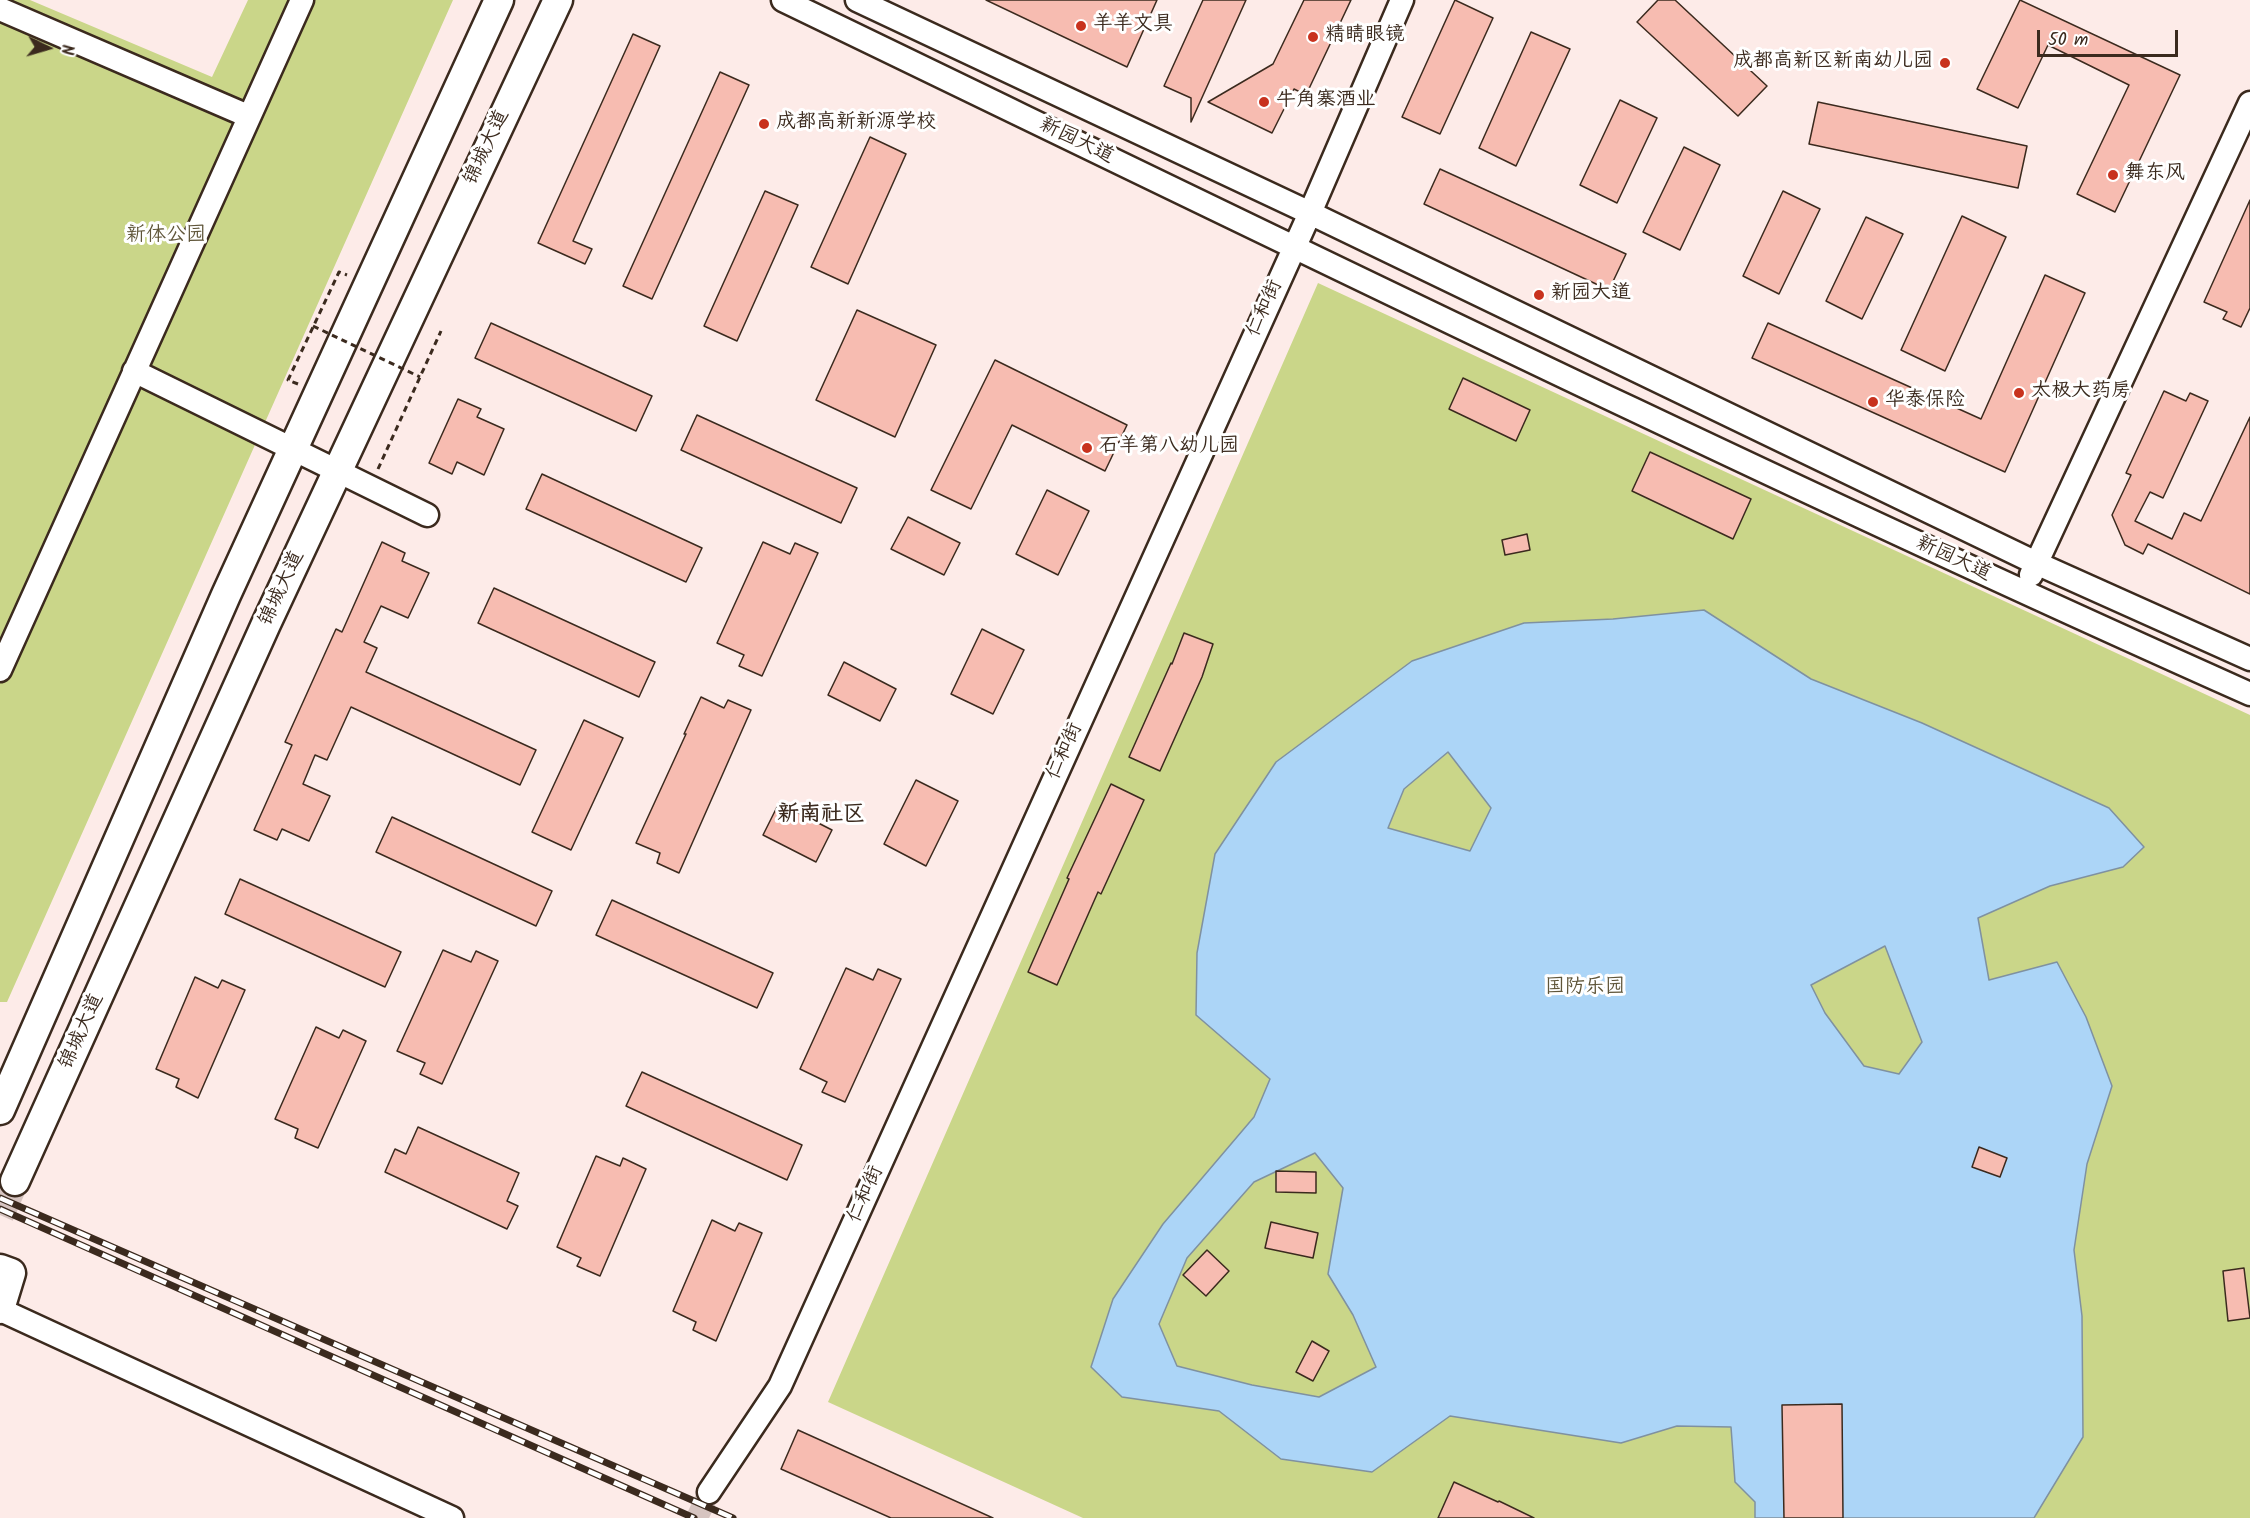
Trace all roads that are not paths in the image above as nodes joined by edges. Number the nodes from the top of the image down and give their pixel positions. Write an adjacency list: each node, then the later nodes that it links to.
1 (302, 0): 9 (street)
2 (499, 0): 13 (main road)
3 (558, 0): 14 (main road, 锦城大道)
4 (783, 0): 11 (street, 新园大道)
5 (857, 0): 10 (street, 新园大道)
6 (1402, 0): 10 (street, 仁和街)
7 (0, 9): 9 (street)
8 (2250, 104): 16 (street)
9 (248, 116): 12 (street)
10 (1310, 213): 11 (street, 仁和街); 16 (street, 新园大道)
11 (1294, 247): 17 (street, 新园大道); 25 (street, 仁和街)
12 (134, 371): 13 (street); 19 (street)
13 (293, 449): 14 (street); 21 (main road)
14 (338, 471): 15 (street); 22 (main road, 锦城大道)
15 (427, 515)
16 (2036, 564): 17 (street); 18 (street, 新园大道)
17 (2023, 593): 20 (street, 新园大道)
18 (2250, 659)
19 (0, 670)
20 (2250, 694)
21 (0, 1110)
22 (15, 1181)
23 (0, 1269): 24 (main road)
24 (0, 1310): 26 (street)
25 (710, 1492)
26 (452, 1518)

